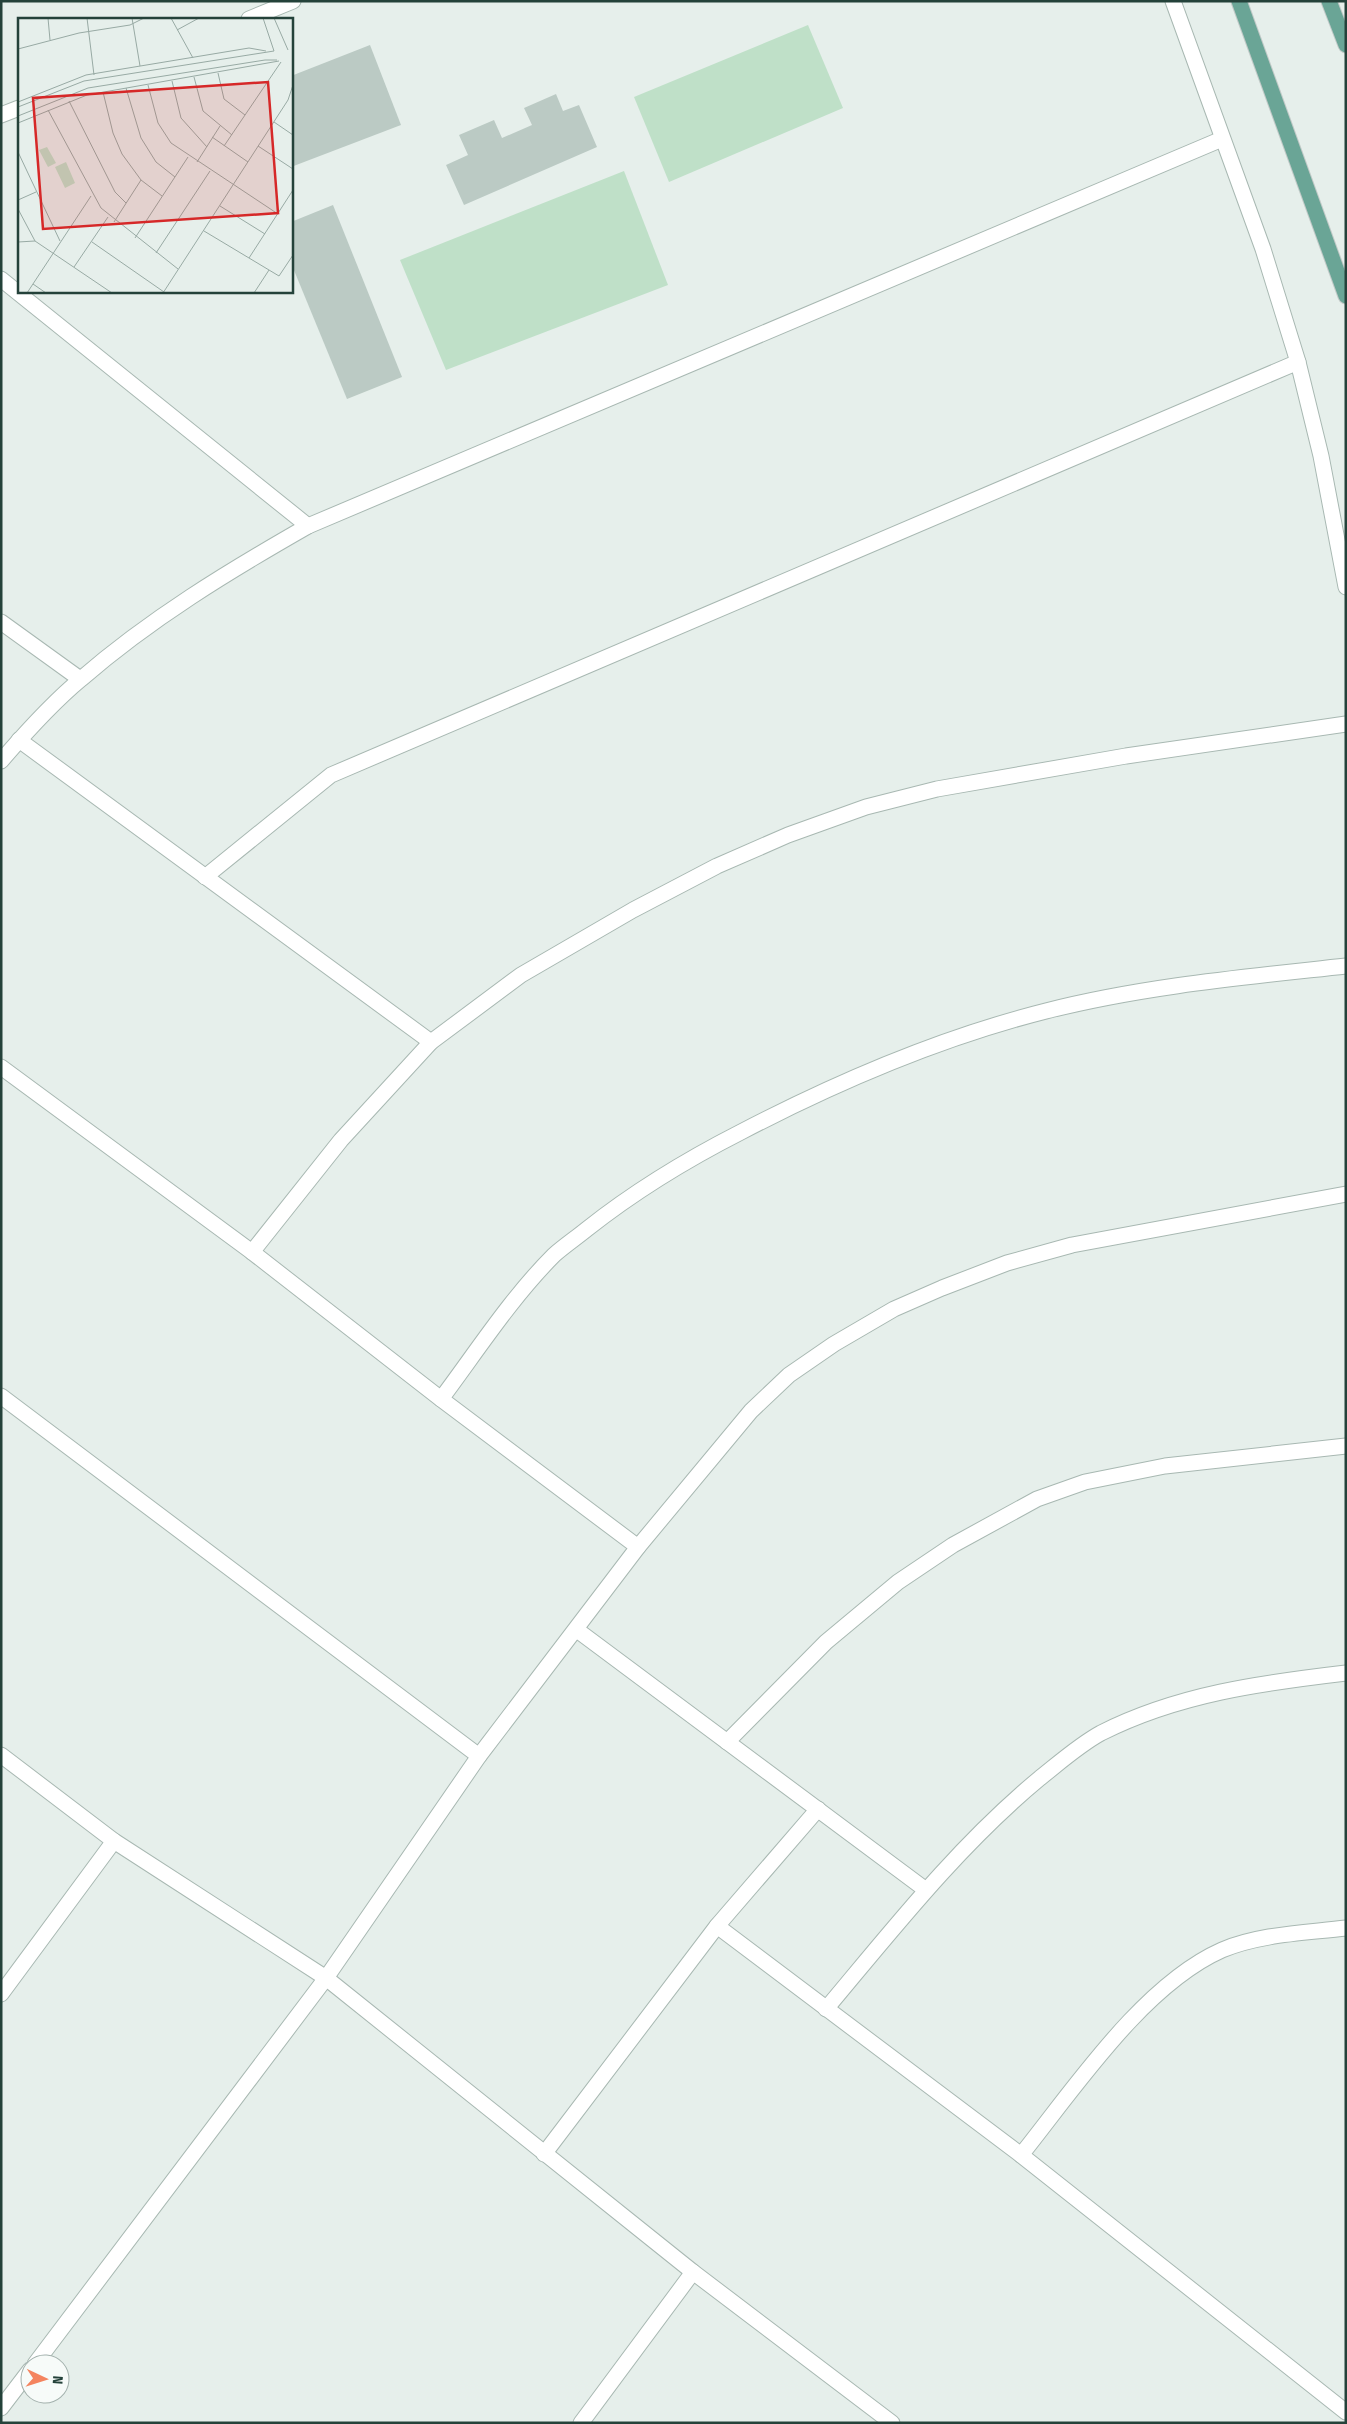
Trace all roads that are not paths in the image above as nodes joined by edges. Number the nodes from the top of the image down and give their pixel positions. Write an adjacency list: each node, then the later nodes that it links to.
1 (293, 1): 5 (street)
2 (1173, 1): 9 (street)
3 (1239, 1): 11 (main road)
4 (1329, 1): 6 (main road)
5 (250, 18)
6 (1346, 45)
7 (18, 108): 8 (street)
8 (1, 115)
9 (1222, 139): 12 (street); 13 (street)
10 (1, 279): 13 (street)
11 (1346, 296)
12 (1298, 362): 14 (street); 20 (street)
13 (308, 526): 16 (street)
14 (1346, 587)
15 (1, 622): 16 (street)
16 (80, 679): 18 (street)
17 (1346, 724): 22 (street)
18 (19, 740): 19 (street); 20 (street)
19 (1, 761)
20 (205, 877): 22 (street)
21 (1346, 966): 27 (street)
22 (431, 1042): 25 (street)
23 (1, 1066): 25 (street)
24 (1346, 1194): 29 (street)
25 (252, 1252): 27 (street)
26 (1, 1396): 34 (street)
27 (441, 1399): 29 (street)
28 (1346, 1446): 32 (street)
29 (638, 1547): 30 (street)
30 (577, 1630): 32 (street); 34 (street)
31 (1346, 1673): 37 (street)
32 (727, 1742): 35 (street)
33 (1, 1755): 36 (street)
34 (479, 1756): 40 (street)
35 (818, 1809): 37 (street); 38 (street)
36 (114, 1841): 40 (street); 41 (street)
37 (926, 1890): 42 (street)
38 (717, 1926): 42 (street); 43 (street)
39 (1346, 1928): 44 (street)
40 (326, 1978): 43 (street); 46 (street)
41 (1, 1994)
42 (826, 2009): 44 (street)
43 (544, 2154): 45 (street)
44 (1021, 2156): 49 (street)
45 (693, 2272): 50 (street); 51 (street)
46 (43, 2354)
47 (20, 2383): 48 (street)
48 (1, 2408)
49 (1346, 2412)
50 (581, 2423)
51 (892, 2423)

